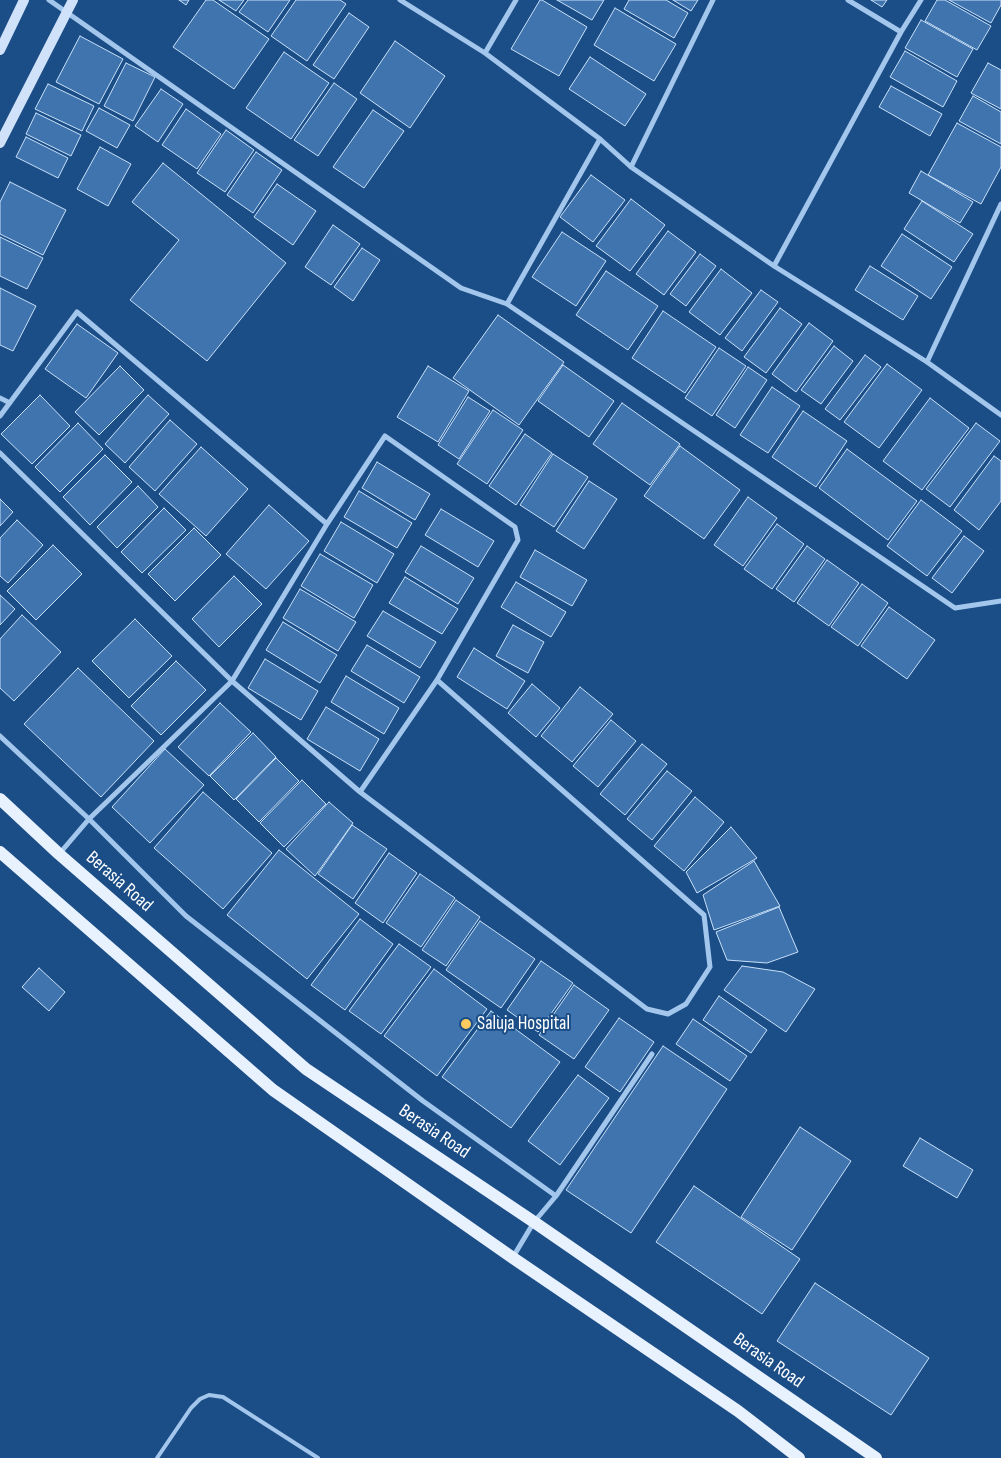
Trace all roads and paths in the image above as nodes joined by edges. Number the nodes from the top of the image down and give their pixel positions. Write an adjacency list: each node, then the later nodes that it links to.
1 (24, 0): 11 (main road)
2 (50, 0): 9 (street)
3 (73, 0): 9 (main road)
4 (400, 0): 12 (street)
5 (516, 0): 12 (street)
6 (713, 0): 15 (street)
7 (848, 0): 10 (street)
8 (921, 0): 10 (street)
9 (66, 12): 14 (main road); 18 (street)
10 (901, 32): 17 (street)
11 (0, 50)
12 (485, 53): 13 (street)
13 (600, 140): 15 (street); 18 (street)
14 (0, 143)
15 (631, 167): 17 (street)
16 (1001, 204): 19 (street)
17 (774, 266): 19 (street)
18 (507, 304): 26 (street)
19 (927, 362): 22 (street)
20 (0, 398): 21 (street)
21 (10, 403): 23 (street); 25 (street)
22 (1001, 415)
23 (0, 416)
24 (0, 453): 28 (street)
25 (327, 524): 27 (street); 28 (street)
26 (1001, 601)
27 (438, 680): 30 (street); 30 (street)
28 (232, 681): 30 (street); 32 (street)
29 (0, 736): 32 (street)
30 (360, 792)
31 (0, 799): 34 (main road, Berasia Road)
32 (88, 819): 34 (street); 36 (street)
33 (0, 852): 38 (main road)
34 (59, 854): 37 (main road, Berasia Road)
35 (652, 1054): 36 (street)
36 (556, 1196): 37 (street)
37 (534, 1222): 38 (street); 42 (main road, Berasia Road)
38 (513, 1258): 41 (main road)
39 (157, 1458): 40 (lane)
40 (318, 1458)
41 (800, 1458)
42 (876, 1458)

